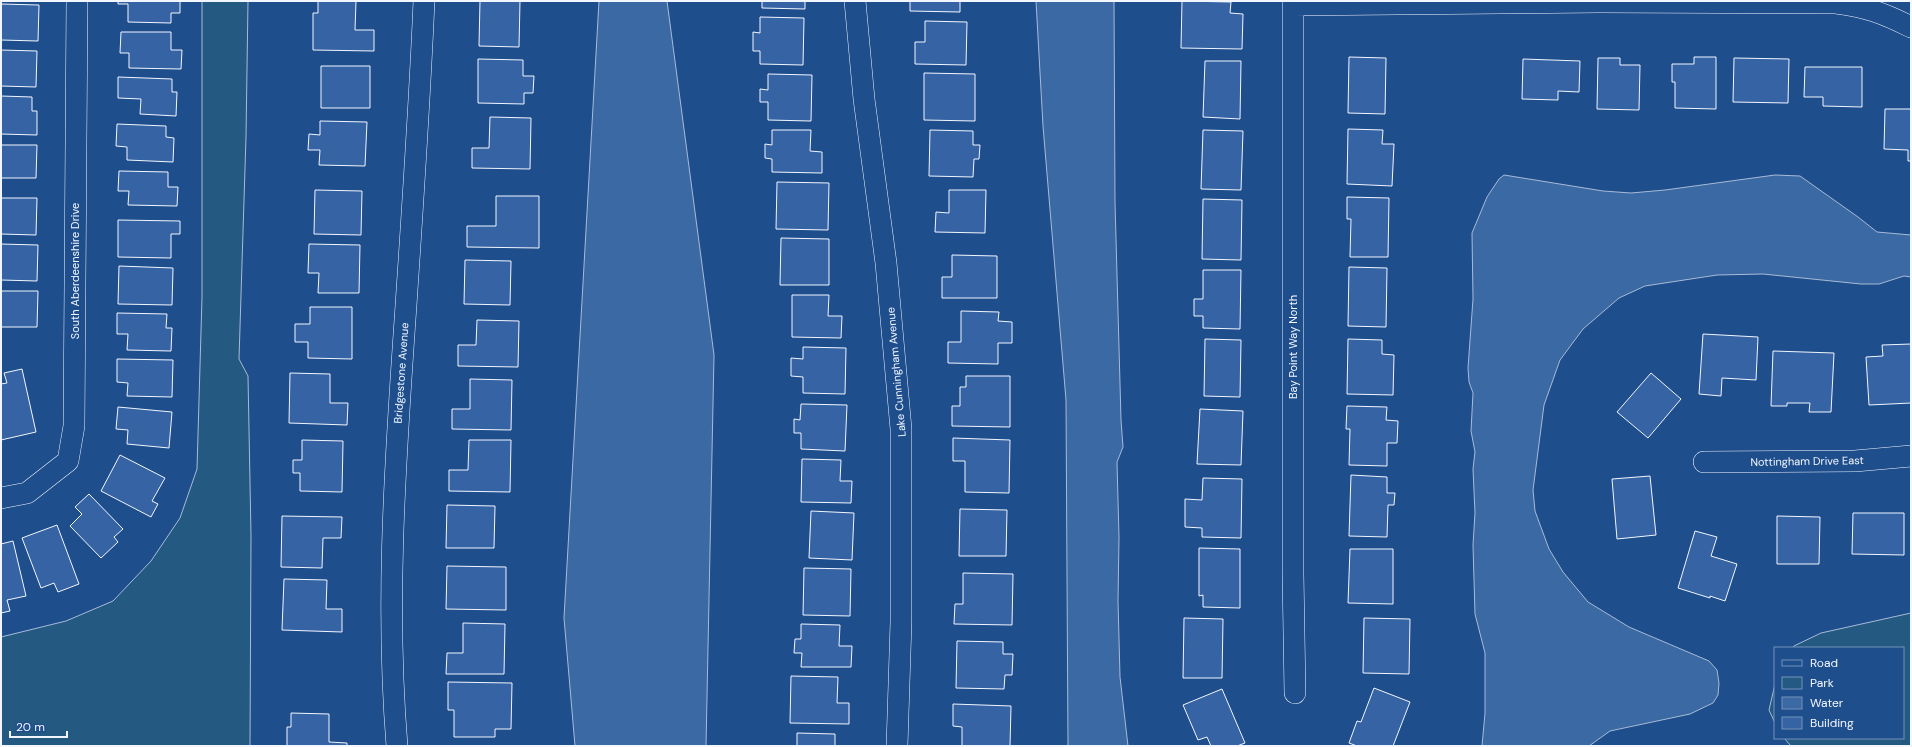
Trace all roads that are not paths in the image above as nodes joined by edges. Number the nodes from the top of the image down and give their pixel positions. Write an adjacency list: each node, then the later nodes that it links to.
1 (76, 1): 8 (street, South Aberdeenshire Drive)
2 (424, 1): 10 (street, Bridgestone Avenue)
3 (855, 1): 11 (street, Lake Cunningham Avenue)
4 (1293, 3): 5 (street); 9 (street, Bay Point Way North)
5 (1911, 27)
6 (1911, 456): 7 (street, Nottingham Drive East)
7 (1704, 462)
8 (1, 498)
9 (1295, 693)
10 (397, 746)
11 (897, 746)

